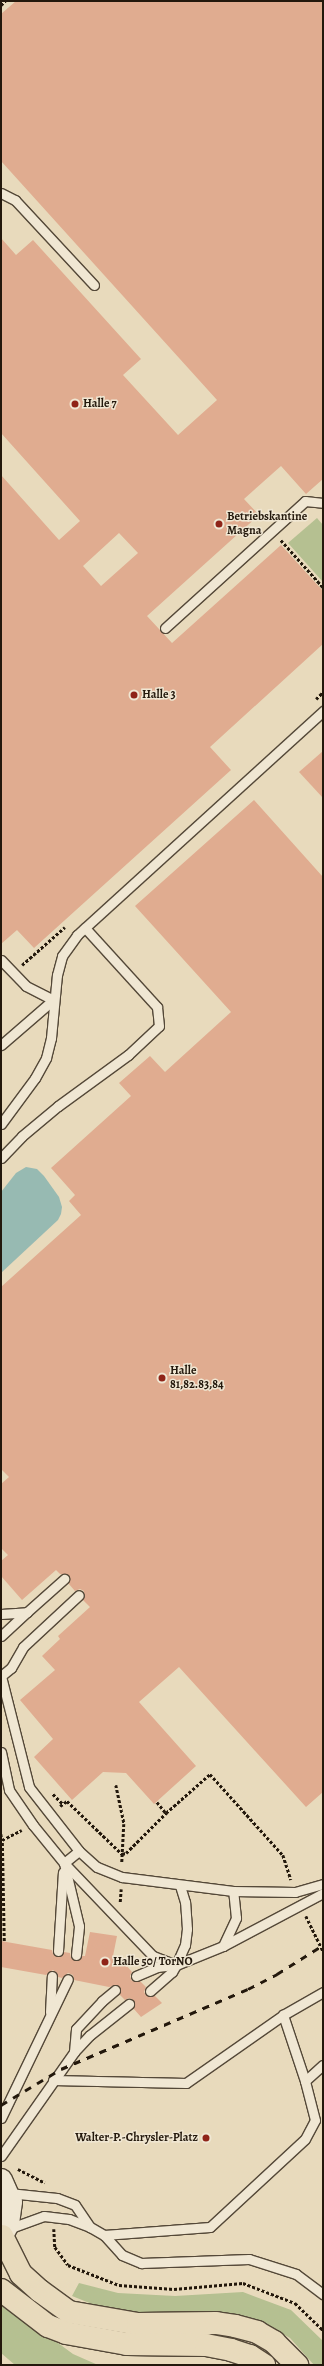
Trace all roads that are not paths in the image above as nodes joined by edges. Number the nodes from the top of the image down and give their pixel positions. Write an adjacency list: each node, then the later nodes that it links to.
1 (1, 193): 2 (lane)
2 (94, 285)
3 (323, 503): 4 (lane)
4 (165, 628)
5 (323, 711): 6 (lane)
6 (85, 928): 8 (lane); 11 (lane)
7 (1, 960): 8 (lane)
8 (53, 1000): 9 (lane); 10 (lane)
9 (1, 1045)
10 (1, 1124)
11 (1, 1158)
12 (64, 1579): 14 (lane)
13 (79, 1595): 17 (lane)
14 (27, 1612): 15 (lane); 16 (lane)
15 (1, 1614)
16 (1, 1636)
17 (1, 1676): 19 (lane)
18 (1, 1752): 20 (lane)
19 (79, 1851): 20 (lane); 22 (lane)
20 (64, 1863): 26 (lane); 27 (lane); 28 (lane)
21 (323, 1884): 23 (lane)
22 (180, 1886): 23 (lane); 28 (lane)
23 (233, 1891): 25 (lane)
24 (323, 1893): 25 (lane)
25 (223, 1946): 28 (lane)
26 (58, 1951)
27 (76, 1954)
28 (176, 1965): 30 (lane); 33 (lane)
29 (52, 1976): 37 (lane)
30 (136, 1976)
31 (68, 1979): 37 (lane)
32 (116, 1990): 38 (lane)
33 (150, 1991)
34 (323, 1992): 36 (lane)
35 (129, 2004): 38 (lane)
36 (283, 2015): 40 (lane); 41 (lane)
37 (50, 2016): 42 (lane)
38 (74, 2052): 40 (lane)
39 (323, 2064): 41 (lane)
40 (53, 2080): 43 (lane)
41 (306, 2081): 47 (lane)
42 (1, 2118)
43 (1, 2156)
44 (7, 2179): 45 (lane); 46 (main road)
45 (90, 2226): 46 (lane); 47 (lane)
46 (3, 2234): 51 (highway)
47 (104, 2235): 49 (lane)
48 (1, 2290): 50 (highway)
49 (323, 2294)
50 (264, 2365)
51 (297, 2365)

